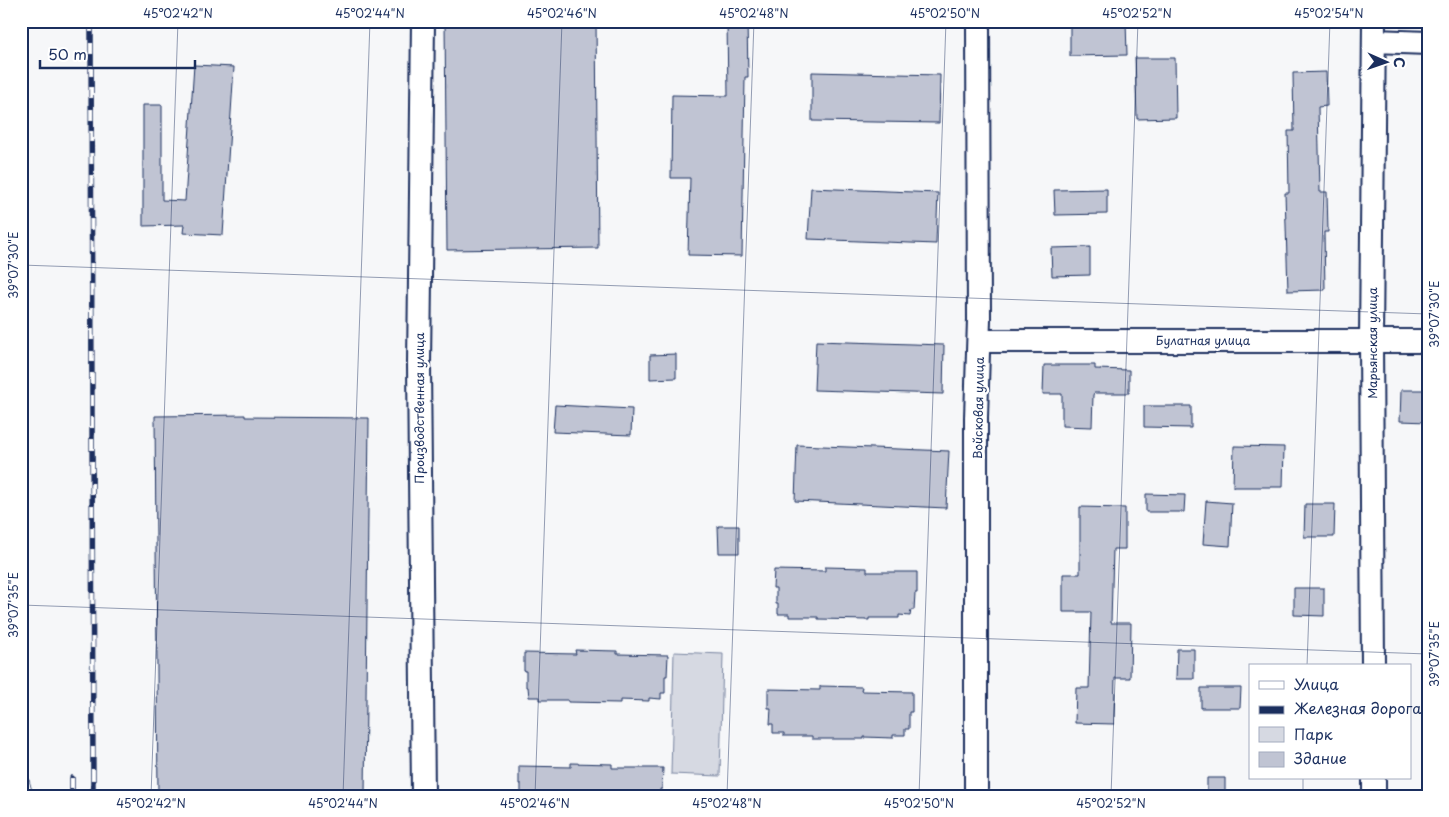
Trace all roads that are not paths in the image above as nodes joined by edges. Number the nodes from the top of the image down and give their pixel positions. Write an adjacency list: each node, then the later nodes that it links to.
1 (423, 21): 10 (street, Производственная улица)
2 (978, 21): 6 (street, Войсковая улица)
3 (1374, 31): 4 (street); 5 (street, Марьянская улица)
4 (1428, 43)
5 (1371, 340): 6 (street, Булатная улица); 7 (street, Булатная улица); 8 (street, Марьянская улица)
6 (979, 341): 11 (street, Войсковая улица)
7 (1428, 341)
8 (1373, 664)
9 (1374, 780): 12 (street)
10 (423, 796)
11 (976, 796)
12 (1374, 796)

